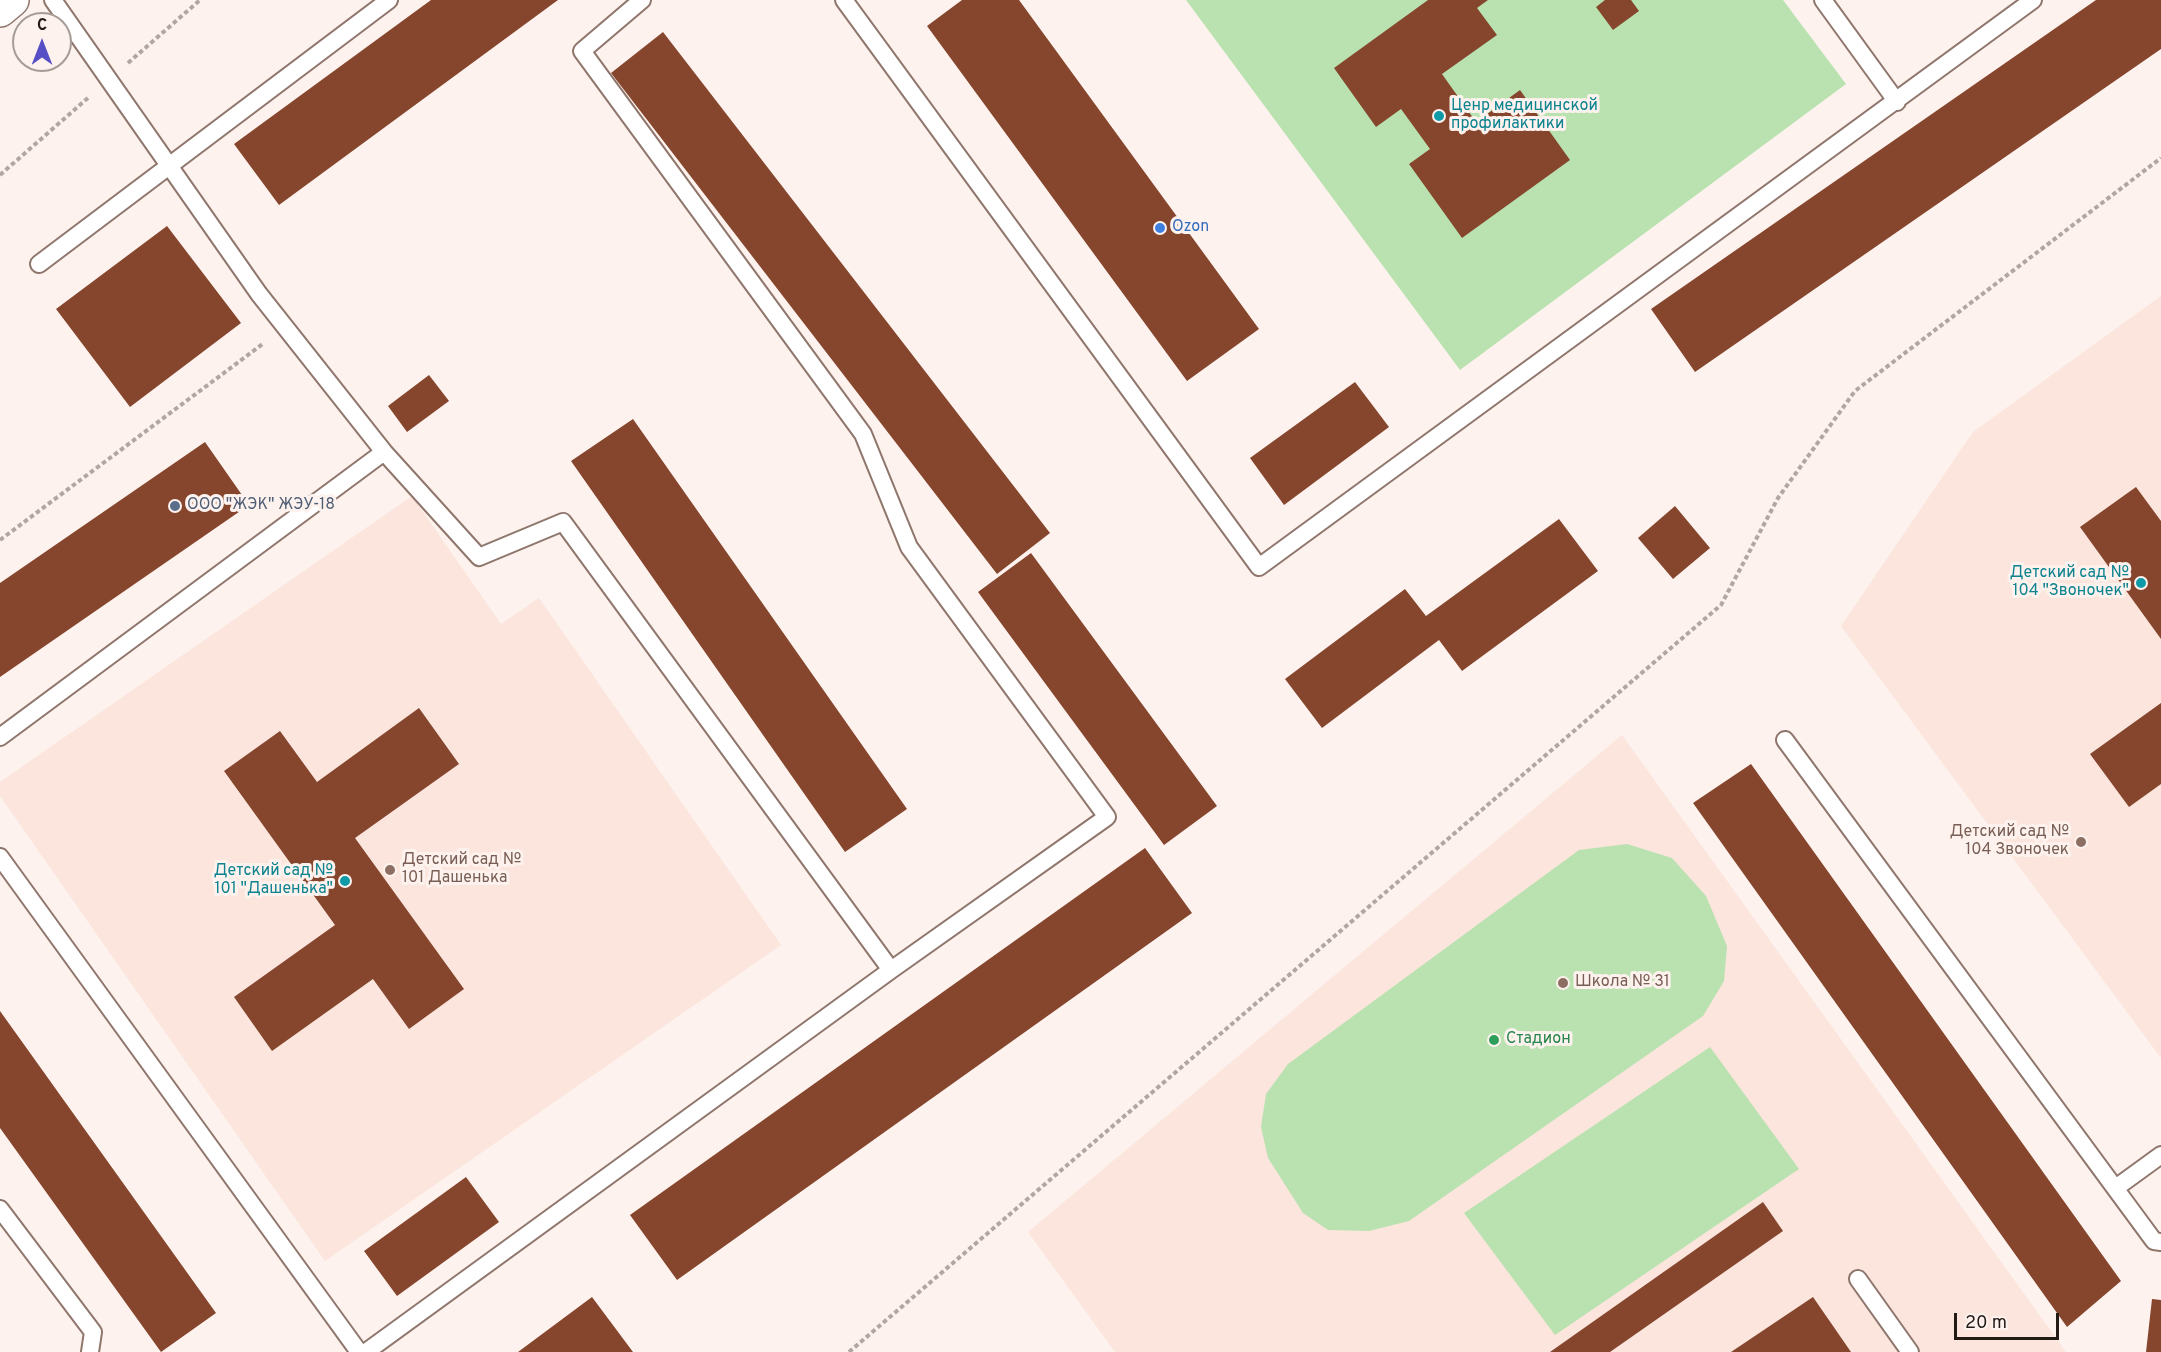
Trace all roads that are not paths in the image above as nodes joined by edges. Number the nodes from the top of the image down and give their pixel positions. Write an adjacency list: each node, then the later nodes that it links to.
1 (53, 0): 8 (lane)
2 (389, 0): 8 (lane)
3 (642, 0): 14 (lane)
4 (844, 0): 7 (lane)
5 (1823, 0): 7 (lane)
6 (2033, 0): 7 (lane)
7 (1897, 102)
8 (169, 165): 9 (lane); 10 (lane)
9 (39, 264)
10 (384, 452): 11 (lane); 14 (lane)
11 (0, 737)
12 (1785, 740): 16 (lane)
13 (0, 857): 21 (lane)
14 (891, 970): 22 (lane)
15 (2161, 1155): 16 (lane)
16 (2117, 1187): 18 (lane)
17 (0, 1209): 20 (lane)
18 (2161, 1242)
19 (1858, 1279): 23 (lane)
20 (90, 1352)
21 (359, 1352)
22 (366, 1352)
23 (1910, 1352)

